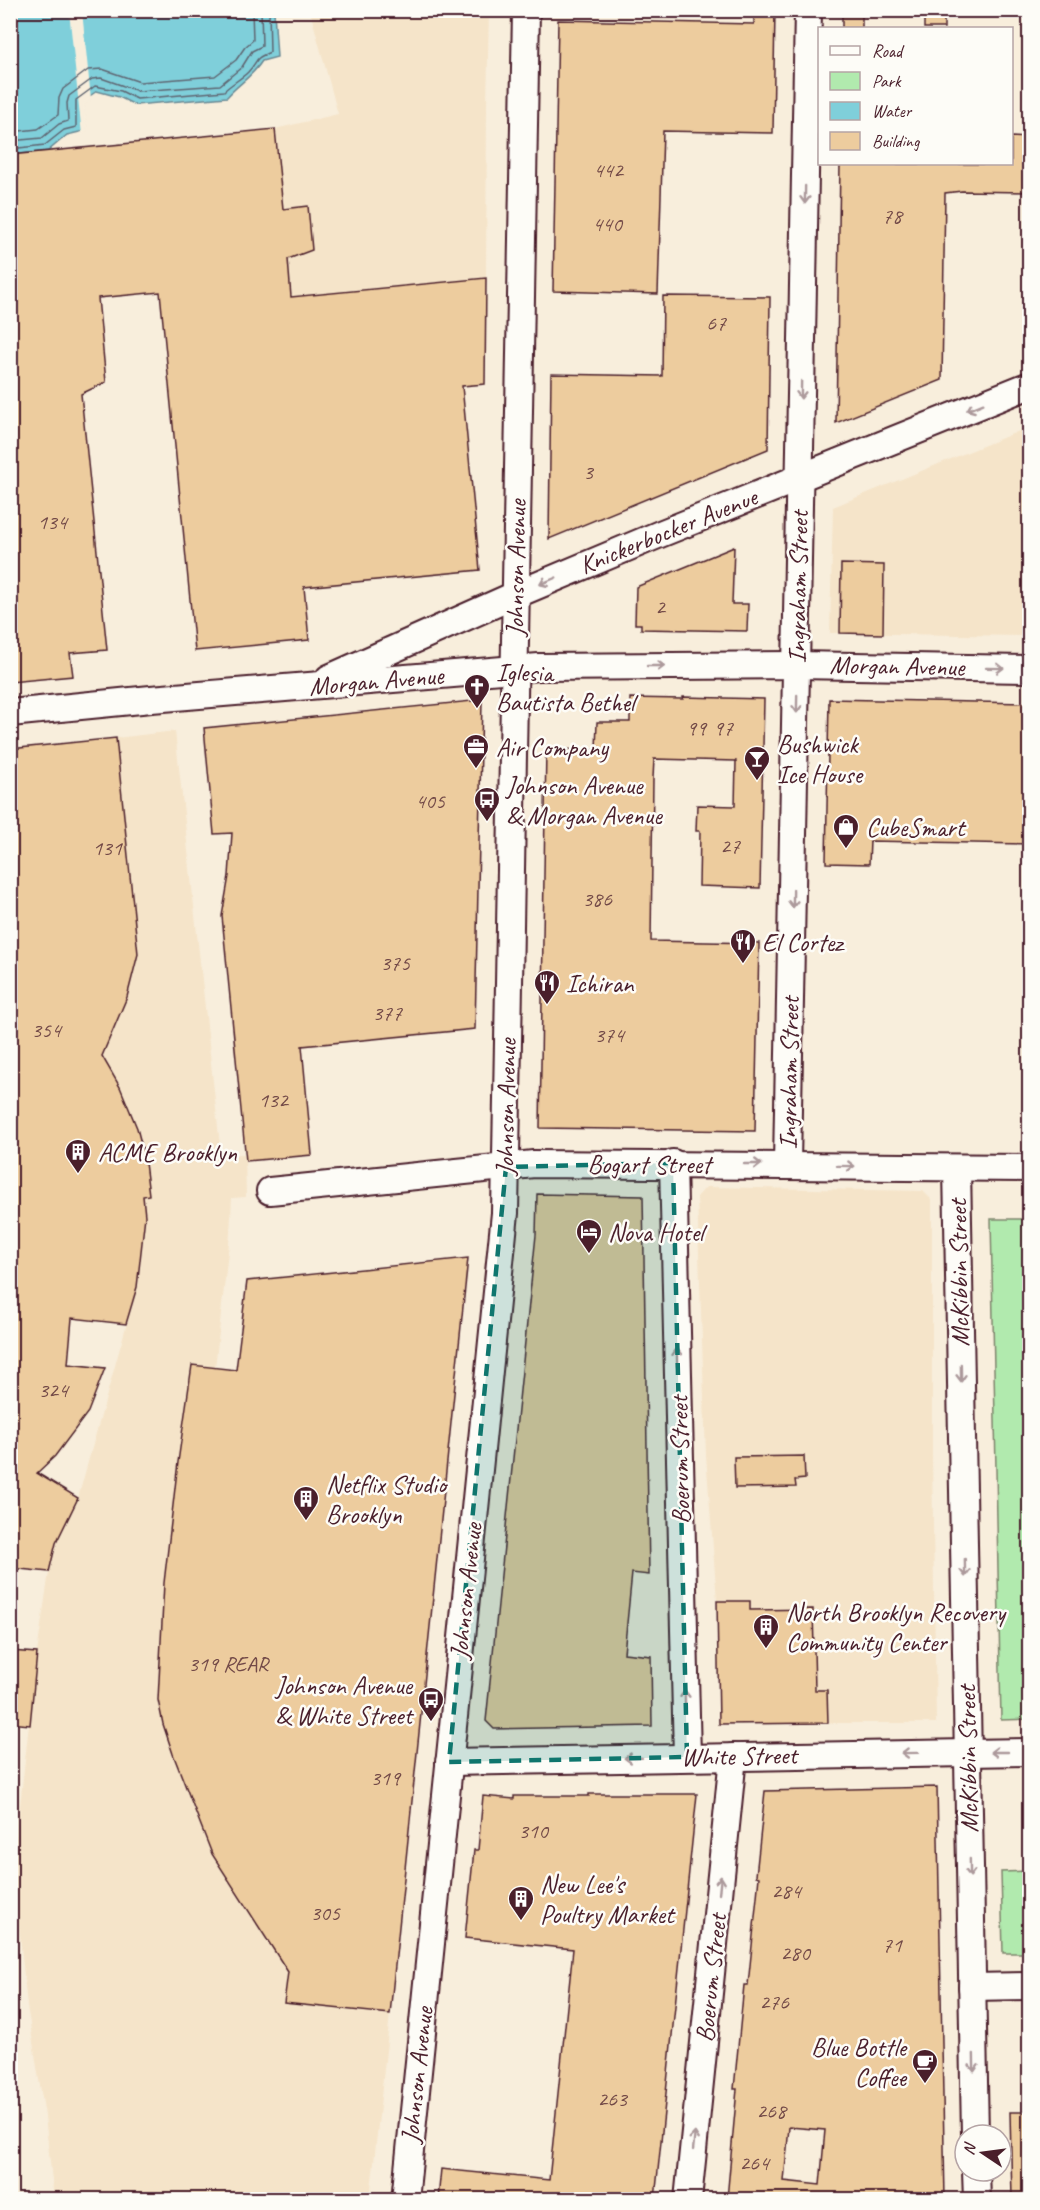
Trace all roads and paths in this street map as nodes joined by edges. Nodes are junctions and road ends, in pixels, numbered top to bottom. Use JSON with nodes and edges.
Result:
{"nodes":[{"id":1,"x":526,"y":10,"type":"edge"},
{"id":2,"x":808,"y":10,"type":"edge"},
{"id":3,"x":1029,"y":385,"type":"edge"},
{"id":4,"x":800,"y":477,"type":"junction"},
{"id":5,"x":515,"y":595,"type":"junction"},
{"id":6,"x":797,"y":664,"type":"junction"},
{"id":7,"x":1029,"y":669,"type":"edge"},
{"id":8,"x":514,"y":670,"type":"junction"},
{"id":9,"x":310,"y":687,"type":"junction"},
{"id":10,"x":10,"y":713,"type":"edge"},
{"id":11,"x":673,"y":1163,"type":"junction"},
{"id":12,"x":787,"y":1164,"type":"junction"},
{"id":13,"x":506,"y":1167,"type":"junction"},
{"id":14,"x":957,"y":1168,"type":"junction"},
{"id":15,"x":1029,"y":1168,"type":"edge"},
{"id":16,"x":270,"y":1191,"type":"dead end"},
{"id":17,"x":968,"y":1752,"type":"junction"},
{"id":18,"x":1029,"y":1752,"type":"edge"},
{"id":19,"x":733,"y":1756,"type":"junction"},
{"id":20,"x":687,"y":1757,"type":"junction"},
{"id":21,"x":449,"y":1762,"type":"junction"},
{"id":22,"x":1029,"y":1986,"type":"edge"},
{"id":23,"x":972,"y":1987,"type":"junction"},
{"id":24,"x":975,"y":2123,"type":"edge"},
{"id":25,"x":976,"y":2183,"type":"edge"},
{"id":26,"x":405,"y":2199,"type":"edge"},
{"id":27,"x":688,"y":2199,"type":"edge"},
{"id":28,"x":977,"y":2199,"type":"edge"}],
"edges":[{"from":1,"to":5,"type":"street","name":"Johnson Avenue"},
{"from":2,"to":4,"type":"street","name":"Ingraham Street","one_way":true},
{"from":3,"to":4,"type":"street","name":"Knickerbocker Avenue","one_way":true},
{"from":4,"to":5,"type":"street","name":"Knickerbocker Avenue","one_way":true},
{"from":4,"to":6,"type":"street","name":"Ingraham Street"},
{"from":5,"to":8,"type":"street","name":"Johnson Avenue"},
{"from":5,"to":9,"type":"street","name":"Knickerbocker Avenue"},
{"from":6,"to":7,"type":"street","name":"Morgan Avenue","one_way":true},
{"from":8,"to":6,"type":"street","name":"Morgan Avenue","one_way":true},
{"from":6,"to":12,"type":"street","name":"Ingraham Street","one_way":true},
{"from":8,"to":9,"type":"street","name":"Morgan Avenue"},
{"from":8,"to":13,"type":"street","name":"Johnson Avenue"},
{"from":9,"to":10,"type":"street","name":"Morgan Avenue"},
{"from":11,"to":12,"type":"street","name":"Bogart Street","one_way":true},
{"from":11,"to":13,"type":"street","name":"Bogart Street"},
{"from":20,"to":11,"type":"street","name":"Boerum Street","one_way":true},
{"from":12,"to":14,"type":"street","name":"Bogart Street","one_way":true},
{"from":13,"to":16,"type":"street","name":"Bogart Street"},
{"from":13,"to":21,"type":"street","name":"Johnson Avenue"},
{"from":14,"to":15,"type":"street","name":"Bogart Street"},
{"from":14,"to":17,"type":"street","name":"McKibbin Street","one_way":true},
{"from":18,"to":17,"type":"street","name":"White Street","one_way":true},
{"from":17,"to":19,"type":"street","name":"White Street","one_way":true},
{"from":17,"to":23,"type":"street","name":"McKibbin Street","one_way":true},
{"from":19,"to":20,"type":"street","name":"White Street"},
{"from":27,"to":19,"type":"street","name":"Boerum Street","one_way":true},
{"from":20,"to":21,"type":"street","name":"White Street","one_way":true},
{"from":21,"to":26,"type":"street","name":"Johnson Avenue"},
{"from":22,"to":23,"type":"street"},
{"from":23,"to":24,"type":"street","name":"McKibbin Street","one_way":true},
{"from":25,"to":28,"type":"street"}]}
